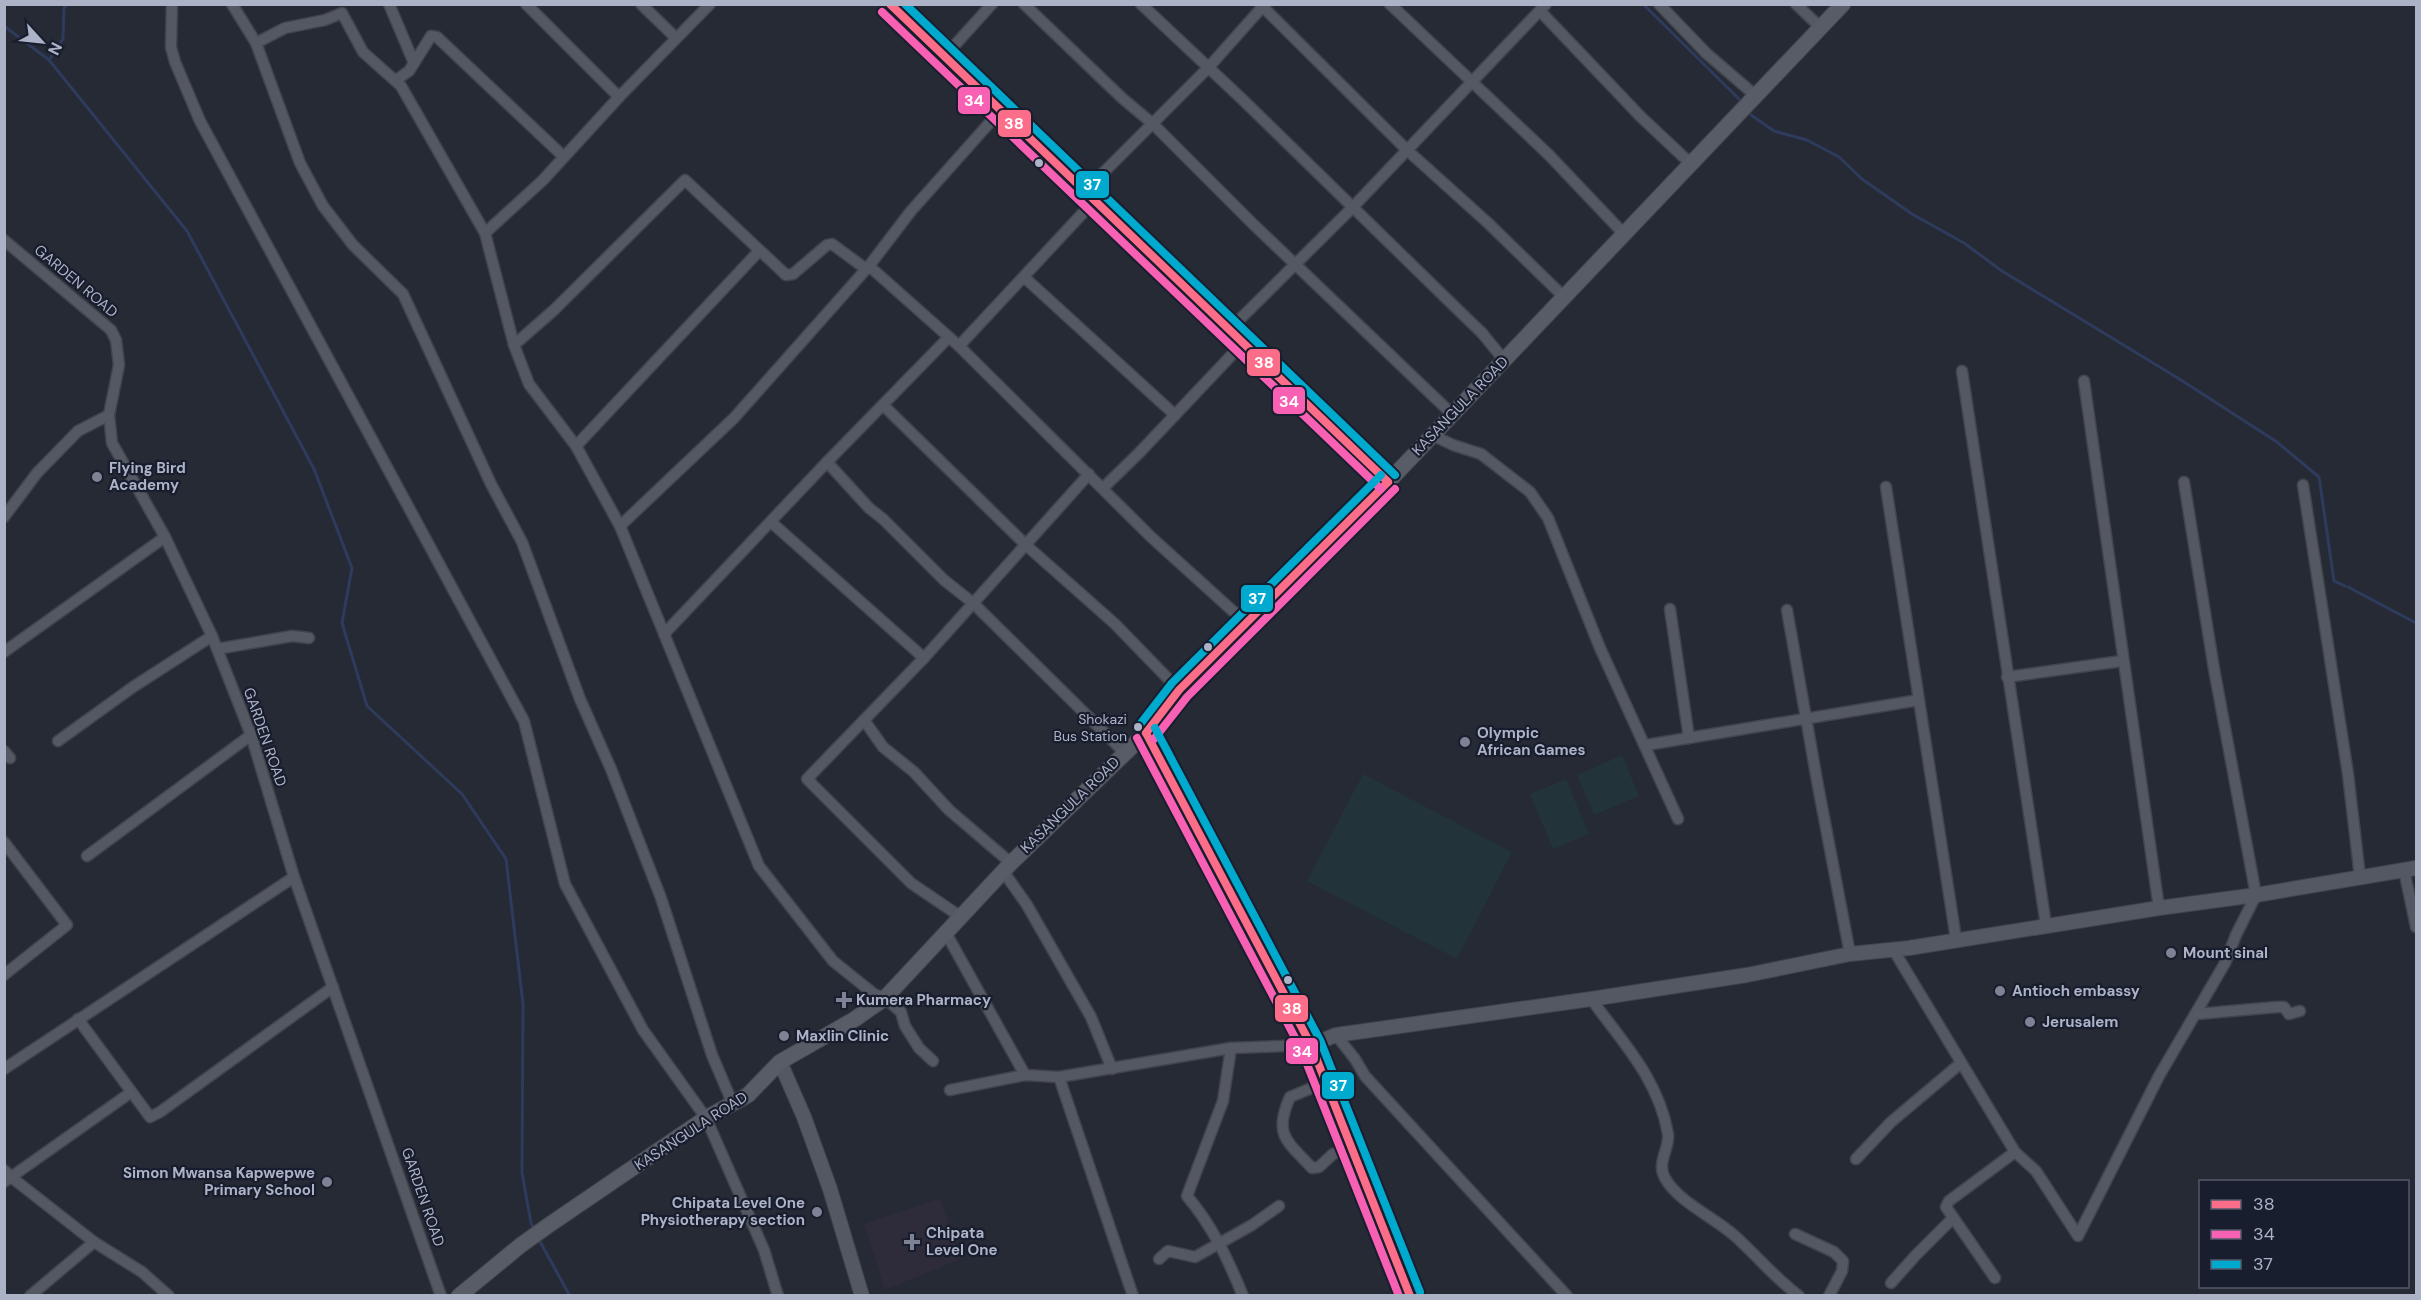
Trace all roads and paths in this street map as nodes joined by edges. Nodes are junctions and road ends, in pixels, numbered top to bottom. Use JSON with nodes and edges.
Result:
{"nodes":[{"id":1,"x":172,"y":4,"type":"edge"},
{"id":2,"x":232,"y":4,"type":"edge"},
{"id":3,"x":389,"y":4,"type":"edge"},
{"id":4,"x":526,"y":4,"type":"edge"},
{"id":5,"x":642,"y":4,"type":"edge"},
{"id":6,"x":710,"y":4,"type":"edge"},
{"id":7,"x":890,"y":4,"type":"edge"},
{"id":8,"x":992,"y":4,"type":"edge"},
{"id":9,"x":1024,"y":4,"type":"edge"},
{"id":10,"x":1141,"y":4,"type":"edge"},
{"id":11,"x":1390,"y":4,"type":"edge"},
{"id":12,"x":1659,"y":4,"type":"edge"},
{"id":13,"x":1796,"y":4,"type":"edge"},
{"id":14,"x":1843,"y":4,"type":"edge"},
{"id":15,"x":1263,"y":5,"type":"edge"},
{"id":16,"x":1543,"y":8,"type":"edge"},
{"id":17,"x":1821,"y":28,"type":"junction"},
{"id":18,"x":676,"y":38,"type":"junction"},
{"id":19,"x":256,"y":44,"type":"junction"},
{"id":20,"x":944,"y":57,"type":"junction"},
{"id":21,"x":414,"y":63,"type":"junction"},
{"id":22,"x":1208,"y":68,"type":"junction"},
{"id":23,"x":396,"y":80,"type":"junction"},
{"id":24,"x":1471,"y":83,"type":"junction"},
{"id":25,"x":1756,"y":96,"type":"junction"},
{"id":26,"x":619,"y":97,"type":"junction"},
{"id":27,"x":1001,"y":110,"type":"junction"},
{"id":28,"x":1153,"y":124,"type":"junction"},
{"id":29,"x":1407,"y":150,"type":"junction"},
{"id":30,"x":563,"y":156,"type":"junction"},
{"id":31,"x":1691,"y":164,"type":"junction"},
{"id":32,"x":1085,"y":191,"type":"junction"},
{"id":33,"x":1095,"y":200,"type":"junction"},
{"id":34,"x":1352,"y":208,"type":"junction"},
{"id":35,"x":485,"y":233,"type":"junction"},
{"id":36,"x":1624,"y":234,"type":"junction"},
{"id":37,"x":4,"y":240,"type":"edge"},
{"id":38,"x":759,"y":251,"type":"junction"},
{"id":39,"x":1294,"y":264,"type":"junction"},
{"id":40,"x":867,"y":268,"type":"junction"},
{"id":41,"x":1024,"y":277,"type":"junction"},
{"id":42,"x":1564,"y":297,"type":"junction"},
{"id":43,"x":1230,"y":329,"type":"junction"},
{"id":44,"x":949,"y":337,"type":"junction"},
{"id":45,"x":1244,"y":342,"type":"junction"},
{"id":46,"x":514,"y":345,"type":"junction"},
{"id":47,"x":959,"y":346,"type":"junction"},
{"id":48,"x":1504,"y":360,"type":"junction"},
{"id":49,"x":1962,"y":371,"type":"dead end"},
{"id":50,"x":2084,"y":381,"type":"dead end"},
{"id":51,"x":883,"y":405,"type":"junction"},
{"id":52,"x":1452,"y":414,"type":"junction"},
{"id":53,"x":109,"y":415,"type":"junction"},
{"id":54,"x":1175,"y":415,"type":"junction"},
{"id":55,"x":1431,"y":435,"type":"junction"},
{"id":56,"x":576,"y":446,"type":"junction"},
{"id":57,"x":827,"y":462,"type":"junction"},
{"id":58,"x":1089,"y":474,"type":"junction"},
{"id":59,"x":1388,"y":482,"type":"junction"},
{"id":60,"x":2184,"y":482,"type":"dead end"},
{"id":61,"x":2303,"y":485,"type":"dead end"},
{"id":62,"x":1886,"y":487,"type":"dead end"},
{"id":63,"x":1103,"y":488,"type":"junction"},
{"id":64,"x":4,"y":517,"type":"edge"},
{"id":65,"x":771,"y":522,"type":"junction"},
{"id":66,"x":620,"y":526,"type":"junction"},
{"id":67,"x":165,"y":537,"type":"junction"},
{"id":68,"x":1027,"y":546,"type":"junction"},
{"id":69,"x":973,"y":603,"type":"junction"},
{"id":70,"x":1670,"y":609,"type":"dead end"},
{"id":71,"x":1787,"y":610,"type":"dead end"},
{"id":72,"x":1246,"y":623,"type":"junction"},
{"id":73,"x":664,"y":634,"type":"junction"},
{"id":74,"x":212,"y":636,"type":"junction"},
{"id":75,"x":309,"y":638,"type":"dead end"},
{"id":76,"x":217,"y":649,"type":"junction"},
{"id":77,"x":4,"y":652,"type":"edge"},
{"id":78,"x":924,"y":658,"type":"junction"},
{"id":79,"x":2122,"y":660,"type":"junction"},
{"id":80,"x":2007,"y":677,"type":"junction"},
{"id":81,"x":1179,"y":690,"type":"junction"},
{"id":82,"x":1919,"y":700,"type":"junction"},
{"id":83,"x":1807,"y":718,"type":"junction"},
{"id":84,"x":864,"y":720,"type":"junction"},
{"id":85,"x":1146,"y":733,"type":"junction"},
{"id":86,"x":251,"y":735,"type":"junction"},
{"id":87,"x":1689,"y":738,"type":"junction"},
{"id":88,"x":58,"y":741,"type":"dead end"},
{"id":89,"x":1646,"y":745,"type":"junction"},
{"id":90,"x":1124,"y":752,"type":"junction"},
{"id":91,"x":1678,"y":819,"type":"dead end"},
{"id":92,"x":4,"y":842,"type":"edge"},
{"id":93,"x":87,"y":856,"type":"dead end"},
{"id":94,"x":1007,"y":867,"type":"junction"},
{"id":95,"x":2410,"y":869,"type":"edge"},
{"id":96,"x":294,"y":877,"type":"junction"},
{"id":97,"x":2360,"y":877,"type":"junction"},
{"id":98,"x":2256,"y":896,"type":"junction"},
{"id":99,"x":2159,"y":908,"type":"junction"},
{"id":100,"x":961,"y":916,"type":"junction"},
{"id":101,"x":2046,"y":926,"type":"junction"},
{"id":102,"x":2416,"y":927,"type":"edge"},
{"id":103,"x":946,"y":933,"type":"junction"},
{"id":104,"x":1956,"y":939,"type":"junction"},
{"id":105,"x":1893,"y":949,"type":"junction"},
{"id":106,"x":1850,"y":954,"type":"junction"},
{"id":107,"x":4,"y":975,"type":"edge"},
{"id":108,"x":333,"y":987,"type":"junction"},
{"id":109,"x":885,"y":998,"type":"junction"},
{"id":110,"x":1591,"y":999,"type":"junction"},
{"id":111,"x":2300,"y":1011,"type":"dead end"},
{"id":112,"x":2197,"y":1014,"type":"junction"},
{"id":113,"x":78,"y":1019,"type":"junction"},
{"id":114,"x":1336,"y":1035,"type":"junction"},
{"id":115,"x":1311,"y":1045,"type":"junction"},
{"id":116,"x":1231,"y":1048,"type":"junction"},
{"id":117,"x":933,"y":1061,"type":"dead end"},
{"id":118,"x":780,"y":1062,"type":"junction"},
{"id":119,"x":1961,"y":1063,"type":"junction"},
{"id":120,"x":4,"y":1069,"type":"edge"},
{"id":121,"x":1112,"y":1069,"type":"junction"},
{"id":122,"x":1025,"y":1076,"type":"junction"},
{"id":123,"x":1059,"y":1077,"type":"junction"},
{"id":124,"x":1326,"y":1082,"type":"junction"},
{"id":125,"x":950,"y":1090,"type":"dead end"},
{"id":126,"x":130,"y":1093,"type":"junction"},
{"id":127,"x":732,"y":1102,"type":"junction"},
{"id":128,"x":706,"y":1118,"type":"junction"},
{"id":129,"x":1353,"y":1148,"type":"junction"},
{"id":130,"x":2015,"y":1152,"type":"junction"},
{"id":131,"x":1856,"y":1159,"type":"dead end"},
{"id":132,"x":7,"y":1176,"type":"edge"},
{"id":133,"x":1279,"y":1206,"type":"dead end"},
{"id":134,"x":1953,"y":1218,"type":"junction"},
{"id":135,"x":1795,"y":1234,"type":"dead end"},
{"id":136,"x":94,"y":1242,"type":"junction"},
{"id":137,"x":1218,"y":1243,"type":"junction"},
{"id":138,"x":1159,"y":1259,"type":"dead end"},
{"id":139,"x":1995,"y":1278,"type":"dead end"},
{"id":140,"x":1891,"y":1283,"type":"dead end"},
{"id":141,"x":30,"y":1296,"type":"edge"},
{"id":142,"x":169,"y":1296,"type":"edge"},
{"id":143,"x":441,"y":1296,"type":"edge"},
{"id":144,"x":459,"y":1296,"type":"edge"},
{"id":145,"x":778,"y":1296,"type":"edge"},
{"id":146,"x":862,"y":1296,"type":"edge"},
{"id":147,"x":1133,"y":1296,"type":"edge"},
{"id":148,"x":1243,"y":1296,"type":"edge"},
{"id":149,"x":1410,"y":1296,"type":"edge"},
{"id":150,"x":1567,"y":1296,"type":"edge"},
{"id":151,"x":1799,"y":1296,"type":"edge"},
{"id":152,"x":1829,"y":1296,"type":"edge"}],
"edges":[{"from":1,"to":128,"type":"street"},
{"from":2,"to":19,"type":"street"},
{"from":3,"to":21,"type":"street"},
{"from":4,"to":26,"type":"street"},
{"from":5,"to":18,"type":"street"},
{"from":6,"to":18,"type":"street"},
{"from":7,"to":20,"type":"street"},
{"from":8,"to":20,"type":"street"},
{"from":9,"to":28,"type":"street"},
{"from":10,"to":22,"type":"street"},
{"from":11,"to":24,"type":"street"},
{"from":12,"to":25,"type":"street"},
{"from":13,"to":17,"type":"street"},
{"from":14,"to":17,"type":"main road","name":"KASANGULA ROAD"},
{"from":15,"to":22,"type":"street"},
{"from":15,"to":29,"type":"street"},
{"from":16,"to":24,"type":"street"},
{"from":16,"to":31,"type":"street"},
{"from":17,"to":25,"type":"main road","name":"KASANGULA ROAD"},
{"from":18,"to":26,"type":"street"},
{"from":19,"to":23,"type":"street"},
{"from":19,"to":127,"type":"street"},
{"from":20,"to":27,"type":"street"},
{"from":21,"to":23,"type":"street"},
{"from":21,"to":30,"type":"street"},
{"from":22,"to":28,"type":"street"},
{"from":22,"to":34,"type":"street"},
{"from":23,"to":35,"type":"street"},
{"from":24,"to":29,"type":"street"},
{"from":24,"to":36,"type":"street"},
{"from":25,"to":31,"type":"main road","name":"KASANGULA ROAD"},
{"from":26,"to":30,"type":"street"},
{"from":27,"to":32,"type":"street"},
{"from":27,"to":40,"type":"street"},
{"from":28,"to":32,"type":"street"},
{"from":28,"to":39,"type":"street"},
{"from":29,"to":34,"type":"street"},
{"from":29,"to":42,"type":"street"},
{"from":30,"to":35,"type":"street"},
{"from":31,"to":36,"type":"main road","name":"KASANGULA ROAD"},
{"from":32,"to":33,"type":"street"},
{"from":33,"to":41,"type":"street"},
{"from":33,"to":43,"type":"street"},
{"from":34,"to":39,"type":"street"},
{"from":34,"to":48,"type":"street"},
{"from":35,"to":46,"type":"street"},
{"from":36,"to":42,"type":"main road","name":"KASANGULA ROAD"},
{"from":37,"to":53,"type":"street","name":"GARDEN ROAD"},
{"from":38,"to":40,"type":"street"},
{"from":38,"to":46,"type":"street"},
{"from":38,"to":56,"type":"street"},
{"from":39,"to":43,"type":"street"},
{"from":39,"to":52,"type":"street"},
{"from":40,"to":44,"type":"street"},
{"from":40,"to":66,"type":"street"},
{"from":41,"to":47,"type":"street"},
{"from":41,"to":54,"type":"street"},
{"from":42,"to":48,"type":"main road","name":"KASANGULA ROAD"},
{"from":43,"to":45,"type":"street"},
{"from":44,"to":47,"type":"street"},
{"from":44,"to":51,"type":"street"},
{"from":45,"to":54,"type":"street"},
{"from":45,"to":59,"type":"street"},
{"from":46,"to":56,"type":"street"},
{"from":47,"to":58,"type":"street"},
{"from":48,"to":52,"type":"main road","name":"KASANGULA ROAD"},
{"from":49,"to":80,"type":"street"},
{"from":50,"to":79,"type":"street"},
{"from":51,"to":57,"type":"street"},
{"from":51,"to":68,"type":"street"},
{"from":52,"to":55,"type":"main road","name":"KASANGULA ROAD"},
{"from":53,"to":64,"type":"street"},
{"from":53,"to":67,"type":"street","name":"GARDEN ROAD"},
{"from":54,"to":63,"type":"street"},
{"from":55,"to":59,"type":"main road","name":"KASANGULA ROAD"},
{"from":55,"to":89,"type":"street"},
{"from":56,"to":66,"type":"street"},
{"from":57,"to":65,"type":"street"},
{"from":57,"to":69,"type":"street"},
{"from":58,"to":63,"type":"street"},
{"from":58,"to":68,"type":"street"},
{"from":59,"to":72,"type":"main road","name":"KASANGULA ROAD"},
{"from":60,"to":98,"type":"street"},
{"from":61,"to":97,"type":"street"},
{"from":62,"to":82,"type":"street"},
{"from":63,"to":72,"type":"street"},
{"from":65,"to":73,"type":"street"},
{"from":65,"to":78,"type":"street"},
{"from":66,"to":73,"type":"street"},
{"from":67,"to":74,"type":"street","name":"GARDEN ROAD"},
{"from":67,"to":77,"type":"street"},
{"from":68,"to":69,"type":"street"},
{"from":68,"to":81,"type":"street"},
{"from":69,"to":78,"type":"street"},
{"from":69,"to":90,"type":"street"},
{"from":70,"to":87,"type":"street"},
{"from":71,"to":83,"type":"street"},
{"from":72,"to":81,"type":"main road","name":"KASANGULA ROAD"},
{"from":73,"to":109,"type":"street"},
{"from":74,"to":76,"type":"street","name":"GARDEN ROAD"},
{"from":74,"to":88,"type":"street"},
{"from":75,"to":76,"type":"street"},
{"from":76,"to":86,"type":"street","name":"GARDEN ROAD"},
{"from":78,"to":84,"type":"street"},
{"from":79,"to":80,"type":"street"},
{"from":79,"to":99,"type":"street"},
{"from":80,"to":101,"type":"street"},
{"from":81,"to":85,"type":"main road","name":"KASANGULA ROAD"},
{"from":82,"to":83,"type":"street"},
{"from":82,"to":104,"type":"street"},
{"from":83,"to":87,"type":"street"},
{"from":83,"to":106,"type":"street"},
{"from":84,"to":94,"type":"street"},
{"from":84,"to":100,"type":"street"},
{"from":85,"to":90,"type":"main road","name":"KASANGULA ROAD"},
{"from":85,"to":115,"type":"street"},
{"from":86,"to":93,"type":"street"},
{"from":86,"to":96,"type":"street","name":"GARDEN ROAD"},
{"from":87,"to":89,"type":"street"},
{"from":89,"to":91,"type":"street"},
{"from":90,"to":94,"type":"main road","name":"KASANGULA ROAD"},
{"from":92,"to":107,"type":"street"},
{"from":94,"to":100,"type":"main road","name":"KASANGULA ROAD"},
{"from":94,"to":121,"type":"street"},
{"from":95,"to":97,"type":"street"},
{"from":95,"to":102,"type":"street"},
{"from":96,"to":108,"type":"street","name":"GARDEN ROAD"},
{"from":96,"to":113,"type":"street"},
{"from":97,"to":98,"type":"street"},
{"from":98,"to":99,"type":"street"},
{"from":98,"to":112,"type":"street"},
{"from":99,"to":101,"type":"street"},
{"from":100,"to":103,"type":"main road","name":"KASANGULA ROAD"},
{"from":101,"to":104,"type":"street"},
{"from":103,"to":109,"type":"main road","name":"KASANGULA ROAD"},
{"from":103,"to":122,"type":"street"},
{"from":104,"to":105,"type":"street"},
{"from":105,"to":106,"type":"street"},
{"from":105,"to":119,"type":"street"},
{"from":106,"to":110,"type":"street"},
{"from":108,"to":126,"type":"street"},
{"from":108,"to":143,"type":"street","name":"GARDEN ROAD"},
{"from":109,"to":117,"type":"street"},
{"from":109,"to":118,"type":"main road","name":"KASANGULA ROAD"},
{"from":110,"to":114,"type":"street"},
{"from":110,"to":151,"type":"street"},
{"from":111,"to":112,"type":"street"},
{"from":112,"to":130,"type":"street"},
{"from":113,"to":120,"type":"street"},
{"from":113,"to":126,"type":"street"},
{"from":114,"to":115,"type":"street"},
{"from":114,"to":150,"type":"street"},
{"from":115,"to":116,"type":"street"},
{"from":115,"to":124,"type":"street"},
{"from":116,"to":121,"type":"street"},
{"from":116,"to":137,"type":"street"},
{"from":118,"to":127,"type":"main road","name":"KASANGULA ROAD"},
{"from":118,"to":146,"type":"street"},
{"from":119,"to":130,"type":"street"},
{"from":119,"to":131,"type":"street"},
{"from":121,"to":123,"type":"street"},
{"from":122,"to":123,"type":"street"},
{"from":122,"to":125,"type":"street"},
{"from":123,"to":147,"type":"street"},
{"from":124,"to":129,"type":"street"},
{"from":124,"to":129,"type":"street"},
{"from":126,"to":132,"type":"street"},
{"from":127,"to":128,"type":"main road","name":"KASANGULA ROAD"},
{"from":128,"to":144,"type":"main road","name":"KASANGULA ROAD"},
{"from":128,"to":145,"type":"street"},
{"from":129,"to":149,"type":"street"},
{"from":130,"to":134,"type":"street"},
{"from":132,"to":136,"type":"street"},
{"from":133,"to":137,"type":"street"},
{"from":134,"to":139,"type":"street"},
{"from":134,"to":140,"type":"street"},
{"from":135,"to":152,"type":"street"},
{"from":136,"to":141,"type":"street"},
{"from":136,"to":142,"type":"street"},
{"from":137,"to":138,"type":"street"},
{"from":137,"to":148,"type":"street"}]}
